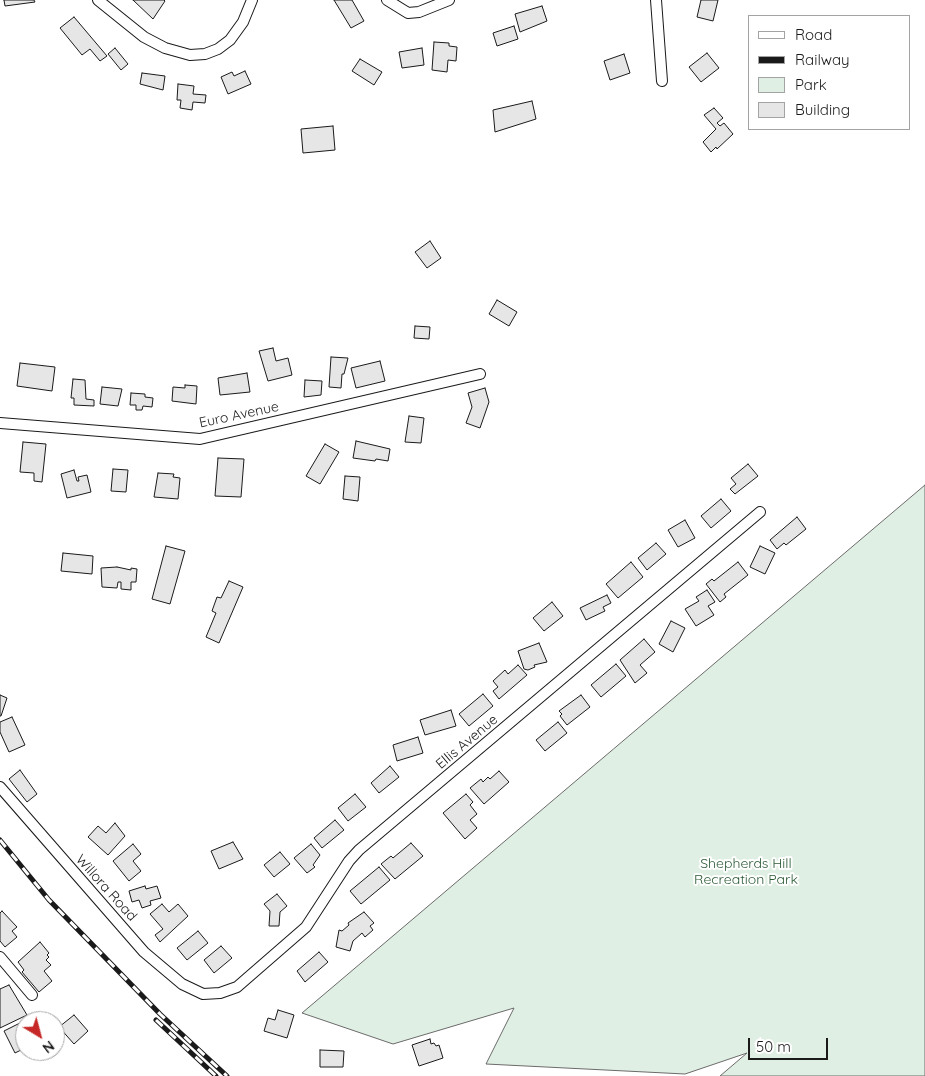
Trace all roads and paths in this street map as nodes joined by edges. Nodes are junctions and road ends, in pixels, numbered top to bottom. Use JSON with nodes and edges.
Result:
{"nodes":[{"id":1,"x":98,"y":0,"type":"edge"},
{"id":2,"x":252,"y":0,"type":"edge"},
{"id":3,"x":387,"y":0,"type":"edge"},
{"id":4,"x":449,"y":0,"type":"edge"},
{"id":5,"x":656,"y":0,"type":"edge"},
{"id":6,"x":662,"y":81,"type":"dead end"},
{"id":7,"x":480,"y":374,"type":"dead end"},
{"id":8,"x":0,"y":423,"type":"edge"},
{"id":9,"x":760,"y":512,"type":"dead end"},
{"id":10,"x":0,"y":787,"type":"edge"},
{"id":11,"x":0,"y":958,"type":"edge"},
{"id":12,"x":203,"y":994,"type":"joint"},
{"id":13,"x":32,"y":995,"type":"dead end"}],
"edges":[{"from":1,"to":2,"type":"street"},
{"from":3,"to":4,"type":"street"},
{"from":5,"to":6,"type":"street"},
{"from":7,"to":8,"type":"street","name":"Euro Avenue"},
{"from":9,"to":12,"type":"street","name":"Ellis Avenue"},
{"from":10,"to":12,"type":"street","name":"Willora Road"},
{"from":11,"to":13,"type":"street"}]}
